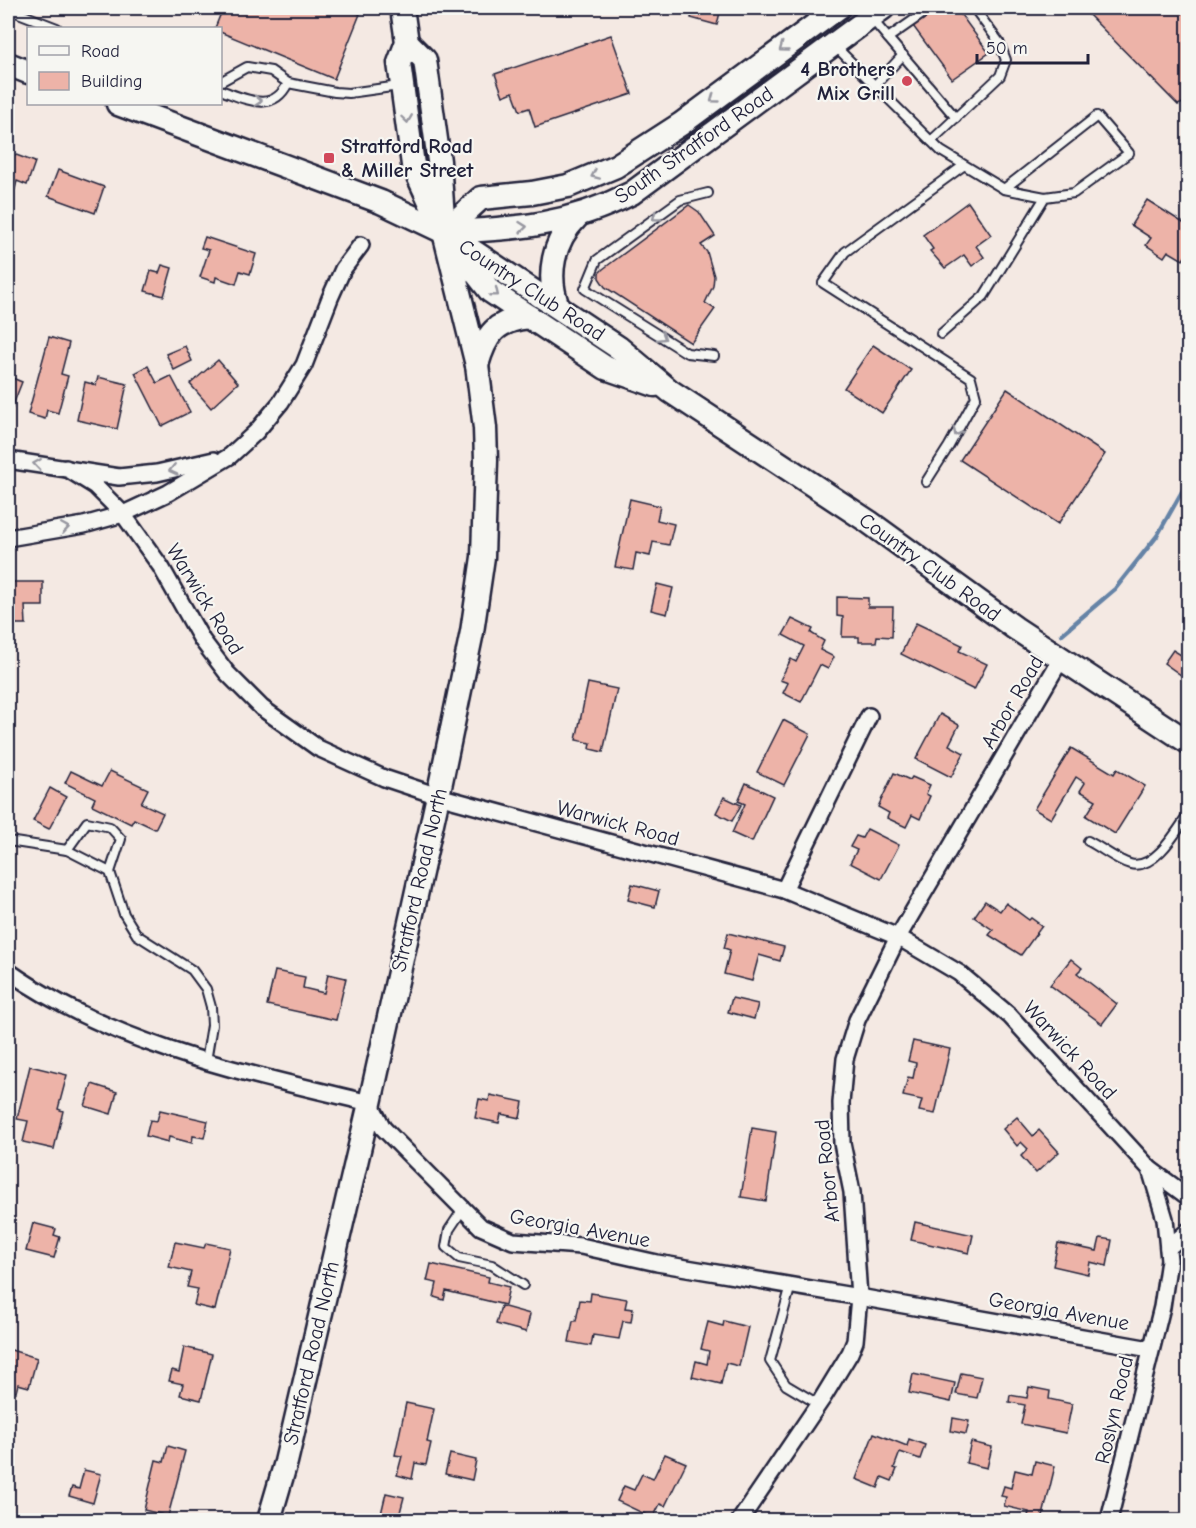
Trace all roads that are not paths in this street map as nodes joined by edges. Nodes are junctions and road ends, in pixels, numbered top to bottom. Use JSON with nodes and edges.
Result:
{"nodes":[{"id":1,"x":402,"y":8,"type":"edge"},
{"id":2,"x":838,"y":8,"type":"edge"},
{"id":3,"x":931,"y":8,"type":"edge"},
{"id":4,"x":974,"y":8,"type":"edge"},
{"id":5,"x":8,"y":9,"type":"edge"},
{"id":6,"x":877,"y":12,"type":"edge"},
{"id":7,"x":813,"y":15,"type":"edge"},
{"id":8,"x":54,"y":27,"type":"edge"},
{"id":9,"x":888,"y":38,"type":"junction"},
{"id":10,"x":407,"y":42,"type":"junction"},
{"id":11,"x":834,"y":44,"type":"junction"},
{"id":12,"x":903,"y":55,"type":"junction"},
{"id":13,"x":8,"y":64,"type":"edge"},
{"id":14,"x":27,"y":72,"type":"edge"},
{"id":15,"x":222,"y":81,"type":"edge"},
{"id":16,"x":288,"y":83,"type":"junction"},
{"id":17,"x":875,"y":85,"type":"junction"},
{"id":18,"x":402,"y":86,"type":"junction"},
{"id":19,"x":222,"y":91,"type":"edge"},
{"id":20,"x":124,"y":105,"type":"edge"},
{"id":21,"x":150,"y":109,"type":"edge"},
{"id":22,"x":956,"y":118,"type":"junction"},
{"id":23,"x":931,"y":141,"type":"junction"},
{"id":24,"x":963,"y":166,"type":"junction"},
{"id":25,"x":1004,"y":189,"type":"junction"},
{"id":26,"x":708,"y":193,"type":"dead end"},
{"id":27,"x":1045,"y":197,"type":"junction"},
{"id":28,"x":577,"y":217,"type":"junction"},
{"id":29,"x":444,"y":232,"type":"junction"},
{"id":30,"x":361,"y":245,"type":"dead end"},
{"id":31,"x":558,"y":308,"type":"junction"},
{"id":32,"x":530,"y":317,"type":"junction"},
{"id":33,"x":941,"y":334,"type":"dead end"},
{"id":34,"x":714,"y":356,"type":"dead end"},
{"id":35,"x":477,"y":365,"type":"junction"},
{"id":36,"x":670,"y":391,"type":"junction"},
{"id":37,"x":230,"y":456,"type":"junction"},
{"id":38,"x":8,"y":460,"type":"edge"},
{"id":39,"x":66,"y":468,"type":"junction"},
{"id":40,"x":926,"y":482,"type":"dead end"},
{"id":41,"x":123,"y":514,"type":"junction"},
{"id":42,"x":8,"y":537,"type":"edge"},
{"id":43,"x":1061,"y":658,"type":"junction"},
{"id":44,"x":869,"y":716,"type":"dead end"},
{"id":45,"x":1188,"y":742,"type":"edge"},
{"id":46,"x":438,"y":796,"type":"junction"},
{"id":47,"x":1188,"y":815,"type":"edge"},
{"id":48,"x":8,"y":841,"type":"edge"},
{"id":49,"x":1089,"y":841,"type":"dead end"},
{"id":50,"x":67,"y":850,"type":"junction"},
{"id":51,"x":110,"y":872,"type":"junction"},
{"id":52,"x":784,"y":890,"type":"junction"},
{"id":53,"x":898,"y":937,"type":"junction"},
{"id":54,"x":8,"y":971,"type":"edge"},
{"id":55,"x":206,"y":1061,"type":"junction"},
{"id":56,"x":370,"y":1103,"type":"junction"},
{"id":57,"x":1150,"y":1168,"type":"junction"},
{"id":58,"x":1188,"y":1197,"type":"edge"},
{"id":59,"x":463,"y":1209,"type":"junction"},
{"id":60,"x":1188,"y":1231,"type":"edge"},
{"id":61,"x":1168,"y":1248,"type":"junction"},
{"id":62,"x":523,"y":1285,"type":"dead end"},
{"id":63,"x":791,"y":1285,"type":"junction"},
{"id":64,"x":859,"y":1297,"type":"junction"},
{"id":65,"x":1150,"y":1349,"type":"junction"},
{"id":66,"x":818,"y":1404,"type":"junction"},
{"id":67,"x":269,"y":1521,"type":"edge"},
{"id":68,"x":740,"y":1521,"type":"edge"},
{"id":69,"x":1109,"y":1521,"type":"edge"}],
"edges":[{"from":1,"to":10,"type":"main road"},
{"from":2,"to":7,"type":"main road","name":"South Stratford Road"},
{"from":3,"to":9,"type":"lane"},
{"from":4,"to":22,"type":"lane"},
{"from":5,"to":8,"type":"lane"},
{"from":6,"to":9,"type":"lane"},
{"from":6,"to":11,"type":"main road","name":"South Stratford Road"},
{"from":7,"to":11,"type":"main road"},
{"from":7,"to":29,"type":"main road","name":"South Stratford Road","one_way":true},
{"from":9,"to":12,"type":"lane"},
{"from":10,"to":18,"type":"main road"},
{"from":10,"to":29,"type":"main road"},
{"from":11,"to":17,"type":"lane"},
{"from":11,"to":28,"type":"main road","name":"South Stratford Road"},
{"from":12,"to":17,"type":"lane"},
{"from":12,"to":22,"type":"lane"},
{"from":13,"to":14,"type":"main road"},
{"from":15,"to":16,"type":"lane"},
{"from":16,"to":18,"type":"lane"},
{"from":19,"to":16,"type":"lane","one_way":true},
{"from":17,"to":23,"type":"lane"},
{"from":18,"to":29,"type":"main road","one_way":true},
{"from":20,"to":21,"type":"main road"},
{"from":21,"to":29,"type":"main road"},
{"from":22,"to":23,"type":"lane"},
{"from":23,"to":24,"type":"lane"},
{"from":24,"to":25,"type":"lane"},
{"from":24,"to":40,"type":"lane","one_way":true},
{"from":25,"to":27,"type":"lane"},
{"from":25,"to":27,"type":"lane"},
{"from":26,"to":34,"type":"lane","one_way":true},
{"from":27,"to":33,"type":"lane"},
{"from":29,"to":28,"type":"main road","name":"South Stratford Road","one_way":true},
{"from":28,"to":31,"type":"main road"},
{"from":29,"to":31,"type":"main road","name":"Country Club Road"},
{"from":29,"to":32,"type":"main road","name":"Country Club Road","one_way":true},
{"from":29,"to":35,"type":"main road","name":"Stratford Road North"},
{"from":30,"to":37,"type":"street"},
{"from":31,"to":36,"type":"main road","name":"Country Club Road"},
{"from":32,"to":35,"type":"main road"},
{"from":32,"to":36,"type":"main road","name":"Country Club Road"},
{"from":35,"to":46,"type":"main road","name":"Stratford Road North"},
{"from":36,"to":43,"type":"main road","name":"Country Club Road"},
{"from":37,"to":39,"type":"street","one_way":true},
{"from":37,"to":41,"type":"street"},
{"from":39,"to":38,"type":"street","one_way":true},
{"from":39,"to":41,"type":"street","name":"Warwick Road"},
{"from":42,"to":41,"type":"street","one_way":true},
{"from":41,"to":46,"type":"street","name":"Warwick Road"},
{"from":43,"to":45,"type":"main road","name":"Country Club Road"},
{"from":43,"to":53,"type":"street","name":"Arbor Road"},
{"from":44,"to":52,"type":"street"},
{"from":46,"to":52,"type":"street","name":"Warwick Road"},
{"from":46,"to":56,"type":"main road","name":"Stratford Road North"},
{"from":47,"to":49,"type":"lane"},
{"from":48,"to":50,"type":"lane"},
{"from":50,"to":51,"type":"lane"},
{"from":50,"to":51,"type":"lane"},
{"from":51,"to":55,"type":"lane"},
{"from":52,"to":53,"type":"street","name":"Warwick Road"},
{"from":53,"to":57,"type":"street","name":"Warwick Road"},
{"from":53,"to":64,"type":"street","name":"Arbor Road"},
{"from":54,"to":55,"type":"street"},
{"from":55,"to":56,"type":"street"},
{"from":56,"to":59,"type":"street","name":"Georgia Avenue"},
{"from":56,"to":67,"type":"main road","name":"Stratford Road North"},
{"from":57,"to":58,"type":"street","name":"Warwick Road"},
{"from":57,"to":61,"type":"street","name":"Roslyn Road"},
{"from":59,"to":62,"type":"lane"},
{"from":59,"to":63,"type":"street","name":"Georgia Avenue"},
{"from":60,"to":61,"type":"street"},
{"from":61,"to":65,"type":"street","name":"Roslyn Road"},
{"from":63,"to":64,"type":"street","name":"Georgia Avenue"},
{"from":63,"to":66,"type":"lane"},
{"from":64,"to":65,"type":"street","name":"Georgia Avenue"},
{"from":64,"to":66,"type":"street","name":"Arbor Road"},
{"from":65,"to":69,"type":"street","name":"Roslyn Road"},
{"from":66,"to":68,"type":"street","name":"Arbor Road"}]}
